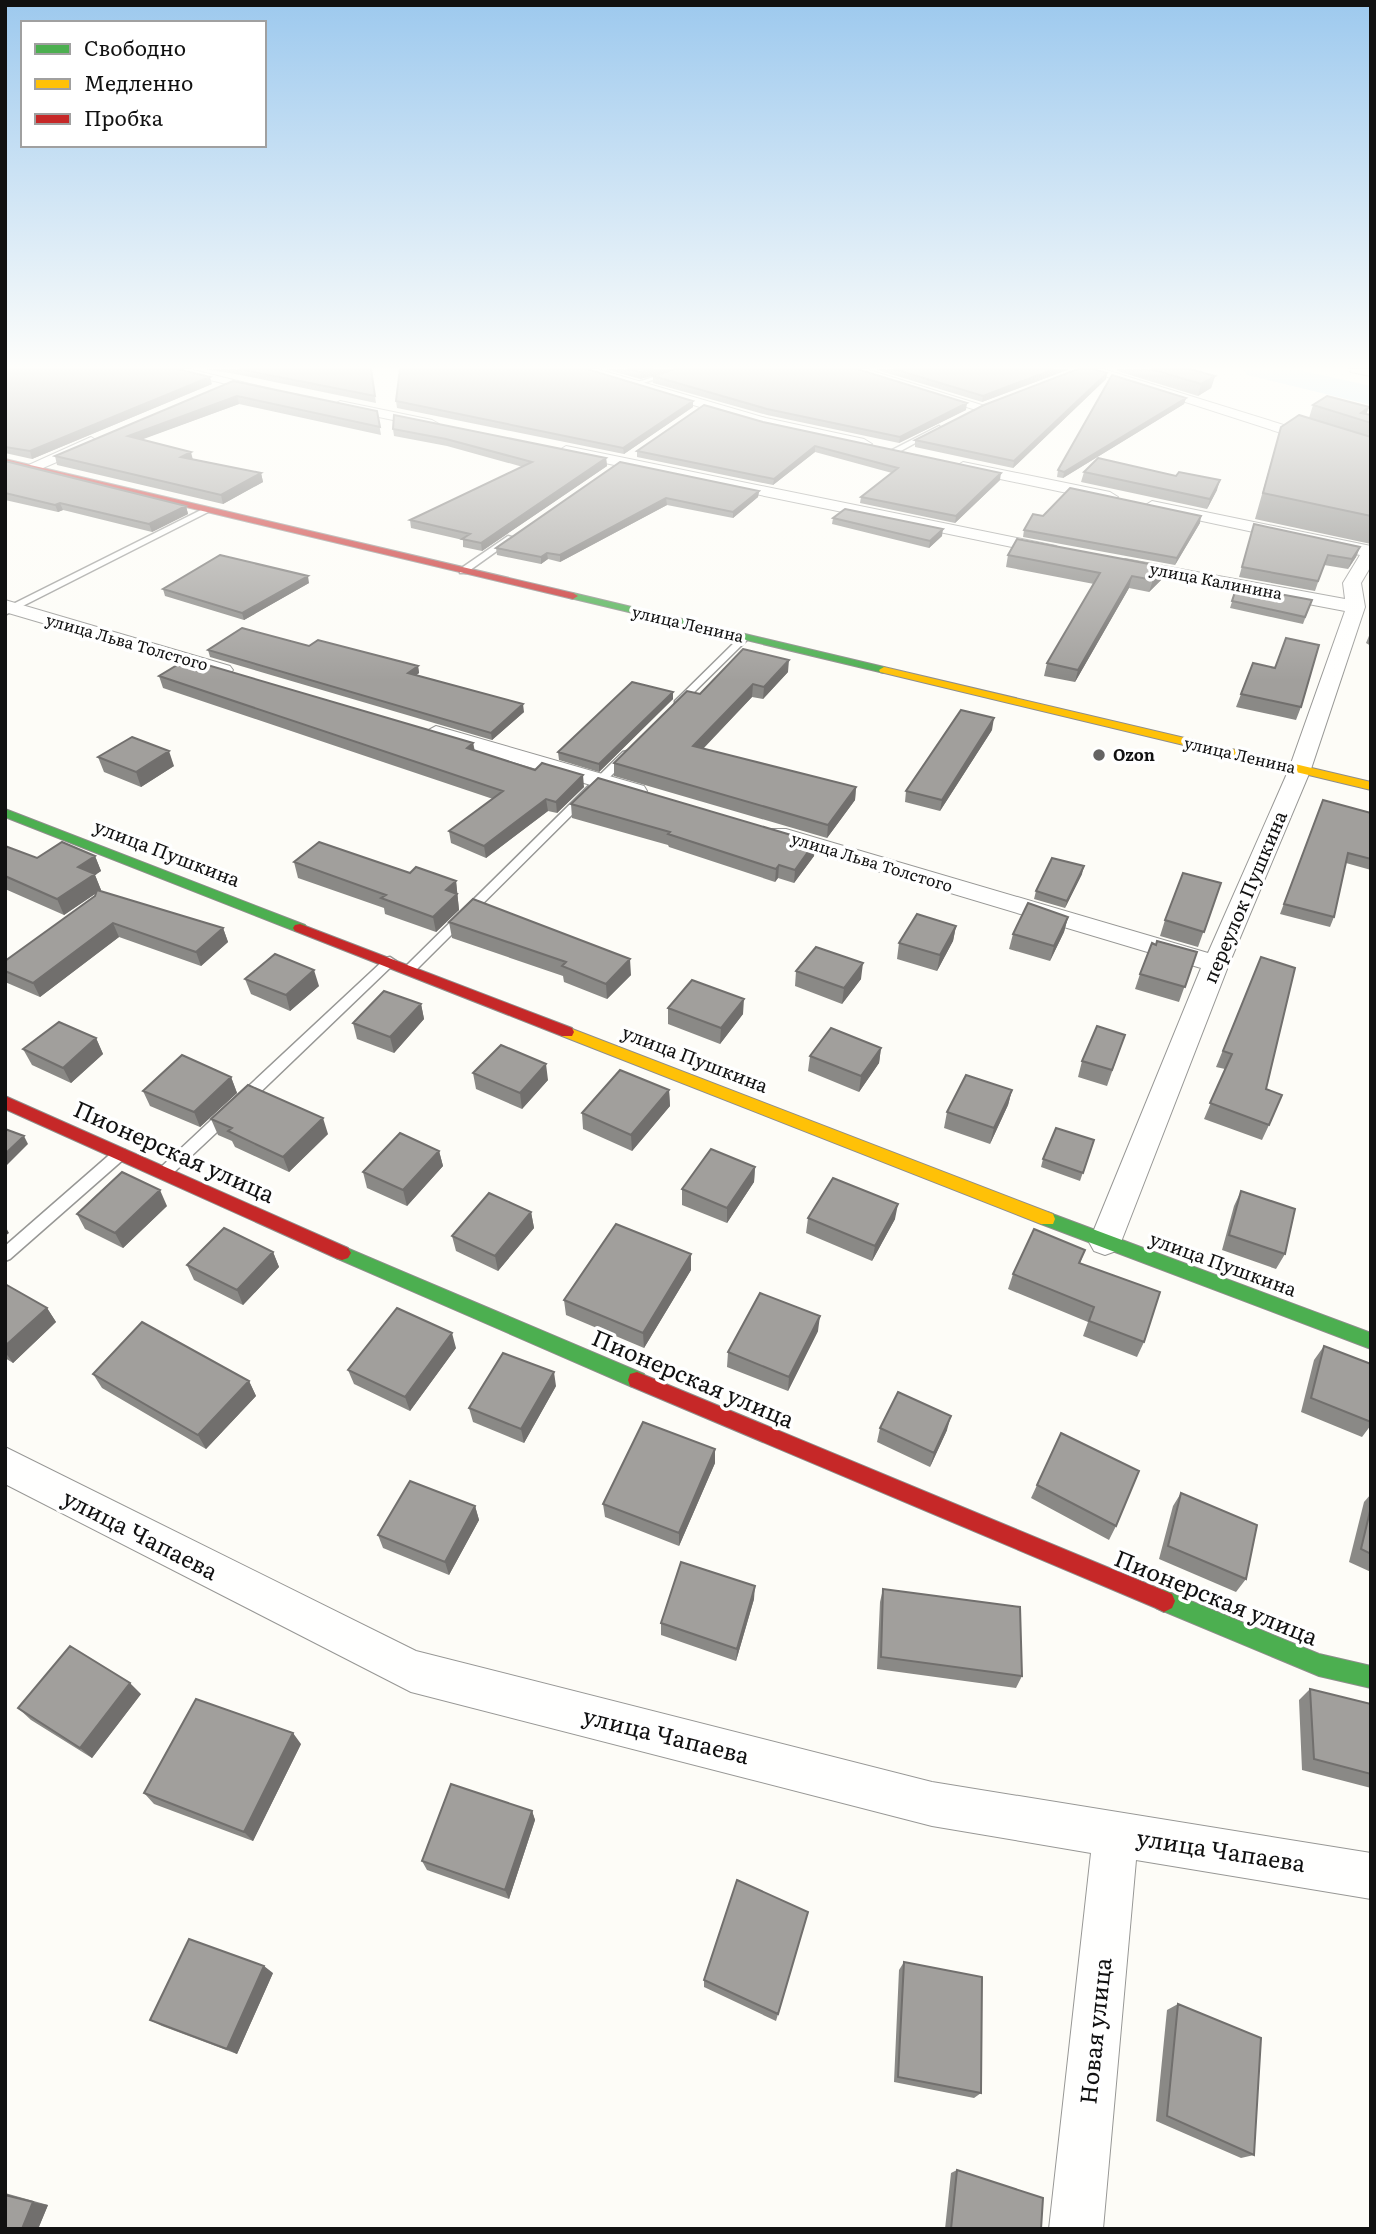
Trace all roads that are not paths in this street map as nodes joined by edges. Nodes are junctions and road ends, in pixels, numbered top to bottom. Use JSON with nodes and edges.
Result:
{"nodes":[{"id":1,"x":52,"y":473,"type":"edge"},
{"id":2,"x":674,"y":473,"type":"edge"},
{"id":3,"x":994,"y":473,"type":"edge"},
{"id":4,"x":208,"y":510,"type":"junction"},
{"id":5,"x":520,"y":532,"type":"edge"},
{"id":6,"x":1371,"y":552,"type":"edge"},
{"id":7,"x":1068,"y":553,"type":"edge"},
{"id":8,"x":1109,"y":561,"type":"edge"},
{"id":9,"x":463,"y":570,"type":"junction"},
{"id":10,"x":1356,"y":607,"type":"junction"},
{"id":11,"x":8,"y":609,"type":"edge"},
{"id":12,"x":745,"y":637,"type":"junction"},
{"id":13,"x":240,"y":675,"type":"edge"},
{"id":14,"x":667,"y":713,"type":"edge"},
{"id":15,"x":413,"y":725,"type":"edge"},
{"id":16,"x":639,"y":742,"type":"edge"},
{"id":17,"x":1300,"y":769,"type":"junction"},
{"id":18,"x":600,"y":780,"type":"junction"},
{"id":19,"x":1371,"y":786,"type":"edge"},
{"id":20,"x":653,"y":796,"type":"edge"},
{"id":21,"x":5,"y":813,"type":"edge"},
{"id":22,"x":760,"y":828,"type":"edge"},
{"id":23,"x":390,"y":961,"type":"junction"},
{"id":24,"x":1216,"y":964,"type":"junction"},
{"id":25,"x":410,"y":970,"type":"junction"},
{"id":26,"x":5,"y":1102,"type":"edge"},
{"id":27,"x":121,"y":1153,"type":"junction"},
{"id":28,"x":165,"y":1172,"type":"junction"},
{"id":29,"x":1105,"y":1242,"type":"junction"},
{"id":30,"x":5,"y":1255,"type":"edge"},
{"id":31,"x":1371,"y":1341,"type":"edge"},
{"id":32,"x":5,"y":1464,"type":"edge"},
{"id":33,"x":1371,"y":1677,"type":"edge"},
{"id":34,"x":1116,"y":1834,"type":"junction"},
{"id":35,"x":1371,"y":1875,"type":"edge"},
{"id":36,"x":1076,"y":2229,"type":"edge"}],
"edges":[{"from":1,"to":4,"type":"street","name":"улица Ленина"},
{"from":2,"to":7,"type":"street"},
{"from":3,"to":6,"type":"street"},
{"from":4,"to":9,"type":"street","name":"улица Ленина"},
{"from":4,"to":11,"type":"lane"},
{"from":5,"to":9,"type":"lane"},
{"from":6,"to":10,"type":"street","name":"переулок Пушкина"},
{"from":8,"to":10,"type":"street","name":"улица Калинина"},
{"from":9,"to":12,"type":"street","name":"улица Ленина"},
{"from":10,"to":17,"type":"street","name":"переулок Пушкина"},
{"from":11,"to":13,"type":"street","name":"улица Льва Толстого"},
{"from":12,"to":14,"type":"lane"},
{"from":12,"to":17,"type":"street","name":"улица Ленина"},
{"from":15,"to":18,"type":"street"},
{"from":16,"to":18,"type":"lane"},
{"from":17,"to":19,"type":"street","name":"улица Ленина"},
{"from":17,"to":24,"type":"street","name":"переулок Пушкина"},
{"from":18,"to":20,"type":"street"},
{"from":18,"to":25,"type":"lane"},
{"from":21,"to":23,"type":"street","name":"улица Пушкина"},
{"from":22,"to":24,"type":"street","name":"улица Льва Толстого"},
{"from":23,"to":25,"type":"street","name":"улица Пушкина"},
{"from":23,"to":28,"type":"lane"},
{"from":24,"to":29,"type":"street","name":"переулок Пушкина"},
{"from":25,"to":29,"type":"street","name":"улица Пушкина"},
{"from":26,"to":27,"type":"street","name":"Пионерская улица"},
{"from":27,"to":28,"type":"street","name":"Пионерская улица"},
{"from":27,"to":30,"type":"lane"},
{"from":28,"to":33,"type":"street","name":"Пионерская улица"},
{"from":29,"to":31,"type":"street","name":"улица Пушкина"},
{"from":32,"to":34,"type":"street","name":"улица Чапаева"},
{"from":34,"to":35,"type":"street","name":"улица Чапаева"},
{"from":34,"to":36,"type":"street","name":"Новая улица"}]}
